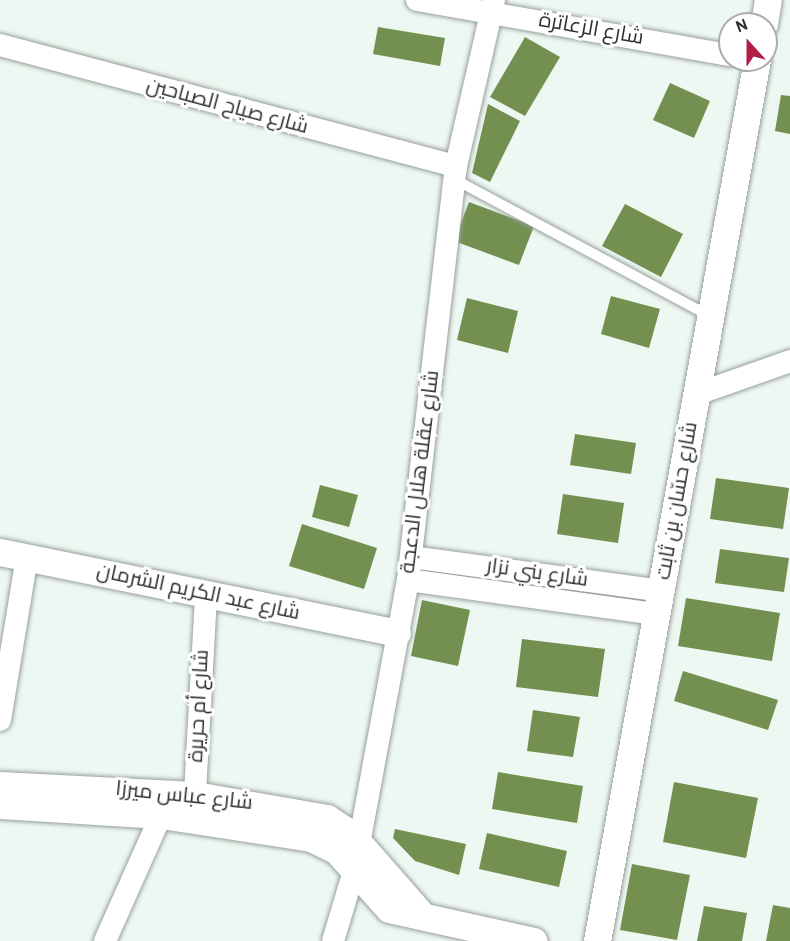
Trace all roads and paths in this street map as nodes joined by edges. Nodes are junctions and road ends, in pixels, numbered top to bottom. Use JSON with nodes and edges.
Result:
{"nodes":[{"id":1,"x":417,"y":0,"type":"edge"},
{"id":2,"x":493,"y":7,"type":"edge"},
{"id":3,"x":0,"y":45,"type":"edge"},
{"id":4,"x":718,"y":53,"type":"edge"},
{"id":5,"x":755,"y":72,"type":"edge"},
{"id":6,"x":455,"y":172,"type":"junction"},
{"id":7,"x":711,"y":317,"type":"junction"},
{"id":8,"x":790,"y":361,"type":"edge"},
{"id":9,"x":697,"y":394,"type":"junction"},
{"id":10,"x":0,"y":552,"type":"edge"},
{"id":11,"x":27,"y":557,"type":"junction"},
{"id":12,"x":411,"y":557,"type":"junction"},
{"id":13,"x":408,"y":580,"type":"junction"},
{"id":14,"x":206,"y":594,"type":"junction"},
{"id":15,"x":659,"y":602,"type":"junction"},
{"id":16,"x":397,"y":633,"type":"junction"},
{"id":17,"x":0,"y":720,"type":"edge"},
{"id":18,"x":0,"y":785,"type":"edge"},
{"id":19,"x":0,"y":805,"type":"edge"},
{"id":20,"x":194,"y":807,"type":"junction"},
{"id":21,"x":161,"y":815,"type":"junction"},
{"id":22,"x":359,"y":843,"type":"junction"},
{"id":23,"x":354,"y":871,"type":"junction"},
{"id":24,"x":425,"y":917,"type":"junction"},
{"id":25,"x":105,"y":941,"type":"edge"},
{"id":26,"x":333,"y":941,"type":"edge"},
{"id":27,"x":533,"y":941,"type":"edge"},
{"id":28,"x":597,"y":941,"type":"edge"}],
"edges":[{"from":1,"to":2,"type":"street","name":"شارع الزعاترة"},
{"from":2,"to":4,"type":"street","name":"شارع الزعاترة"},
{"from":2,"to":6,"type":"street","name":"شارع عقلة هلال الدعجة"},
{"from":3,"to":6,"type":"street","name":"شارع صياح الصباحين"},
{"from":5,"to":7,"type":"street","name":"شارع حسّان بن ثابت"},
{"from":6,"to":7,"type":"lane"},
{"from":6,"to":12,"type":"street","name":"شارع عقلة هلال الدعجة"},
{"from":7,"to":9,"type":"street","name":"شارع حسّان بن ثابت"},
{"from":8,"to":9,"type":"street"},
{"from":9,"to":15,"type":"street","name":"شارع حسّان بن ثابت"},
{"from":10,"to":11,"type":"street","name":"شارع عبد الكريم الشرمان"},
{"from":11,"to":14,"type":"street","name":"شارع عبد الكريم الشرمان"},
{"from":11,"to":17,"type":"street"},
{"from":12,"to":13,"type":"street","name":"شارع عقلة هلال الدعجة"},
{"from":12,"to":15,"type":"street","name":"شارع بني نزار"},
{"from":13,"to":15,"type":"street","name":"شارع بني نزار"},
{"from":13,"to":16,"type":"street","name":"شارع عقلة هلال الدعجة"},
{"from":14,"to":16,"type":"street","name":"شارع عبد الكريم الشرمان"},
{"from":14,"to":20,"type":"street","name":"شارع أم حريرة"},
{"from":15,"to":28,"type":"street","name":"شارع حسّان بن ثابت"},
{"from":16,"to":22,"type":"street","name":"شارع عقلة هلال الدعجة"},
{"from":18,"to":20,"type":"street","name":"شارع عباس ميرزا"},
{"from":19,"to":21,"type":"street","name":"شارع عباس ميرزا"},
{"from":20,"to":21,"type":"street","name":"شارع عباس ميرزا"},
{"from":20,"to":22,"type":"street","name":"شارع عباس ميرزا"},
{"from":20,"to":23,"type":"street","name":"شارع عباس ميرزا"},
{"from":21,"to":25,"type":"street"},
{"from":22,"to":23,"type":"street","name":"شارع عقلة هلال الدعجة"},
{"from":22,"to":24,"type":"street","name":"شارع عباس ميرزا"},
{"from":23,"to":24,"type":"street","name":"شارع عباس ميرزا"},
{"from":23,"to":26,"type":"street","name":"شارع عقلة هلال الدعجة"},
{"from":24,"to":27,"type":"street","name":"شارع عباس ميرزا"}]}
